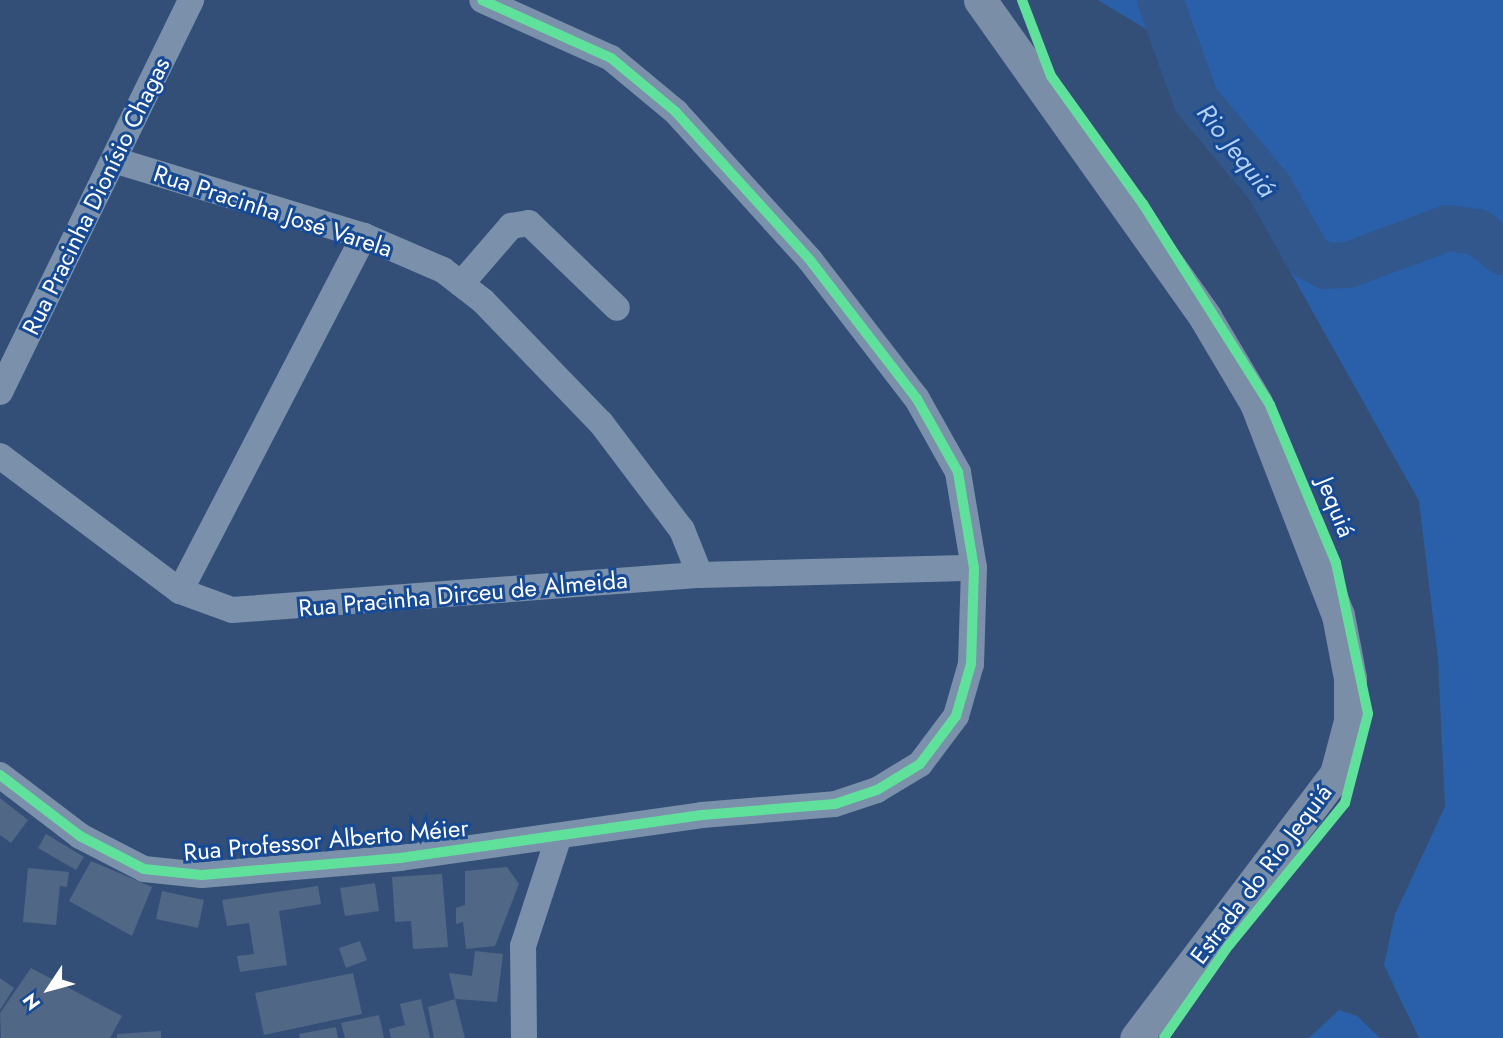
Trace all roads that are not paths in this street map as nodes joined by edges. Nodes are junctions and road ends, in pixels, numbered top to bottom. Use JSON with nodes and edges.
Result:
{"nodes":[{"id":1,"x":191,"y":0,"type":"edge"},
{"id":2,"x":482,"y":0,"type":"edge"},
{"id":3,"x":980,"y":0,"type":"edge"},
{"id":4,"x":117,"y":161,"type":"junction"},
{"id":5,"x":364,"y":236,"type":"junction"},
{"id":6,"x":461,"y":284,"type":"junction"},
{"id":7,"x":617,"y":308,"type":"dead end"},
{"id":8,"x":0,"y":392,"type":"edge"},
{"id":9,"x":0,"y":456,"type":"edge"},
{"id":10,"x":974,"y":568,"type":"junction"},
{"id":11,"x":700,"y":575,"type":"junction"},
{"id":12,"x":180,"y":591,"type":"junction"},
{"id":13,"x":0,"y":775,"type":"edge"},
{"id":14,"x":558,"y":839,"type":"junction"},
{"id":15,"x":524,"y":1038,"type":"edge"},
{"id":16,"x":1136,"y":1038,"type":"edge"}],
"edges":[{"from":1,"to":4,"type":"street","name":"Rua Pracinha Dionísio Chagas"},
{"from":2,"to":10,"type":"street","name":"Rua Professor Alberto Méier"},
{"from":3,"to":16,"type":"main road","name":"Estrada do Rio Jequiá"},
{"from":4,"to":5,"type":"street","name":"Rua Pracinha José Varela"},
{"from":4,"to":8,"type":"street","name":"Rua Pracinha Dionísio Chagas"},
{"from":5,"to":6,"type":"street","name":"Rua Pracinha José Varela"},
{"from":5,"to":12,"type":"street"},
{"from":6,"to":7,"type":"street"},
{"from":6,"to":11,"type":"street","name":"Rua Pracinha José Varela"},
{"from":9,"to":12,"type":"street","name":"Rua Pracinha Dirceu de Almeida"},
{"from":10,"to":11,"type":"street","name":"Rua Pracinha Dirceu de Almeida"},
{"from":10,"to":14,"type":"street","name":"Rua Professor Alberto Méier"},
{"from":11,"to":12,"type":"street","name":"Rua Pracinha Dirceu de Almeida"},
{"from":13,"to":14,"type":"street","name":"Rua Professor Alberto Méier"},
{"from":14,"to":15,"type":"street"}]}
